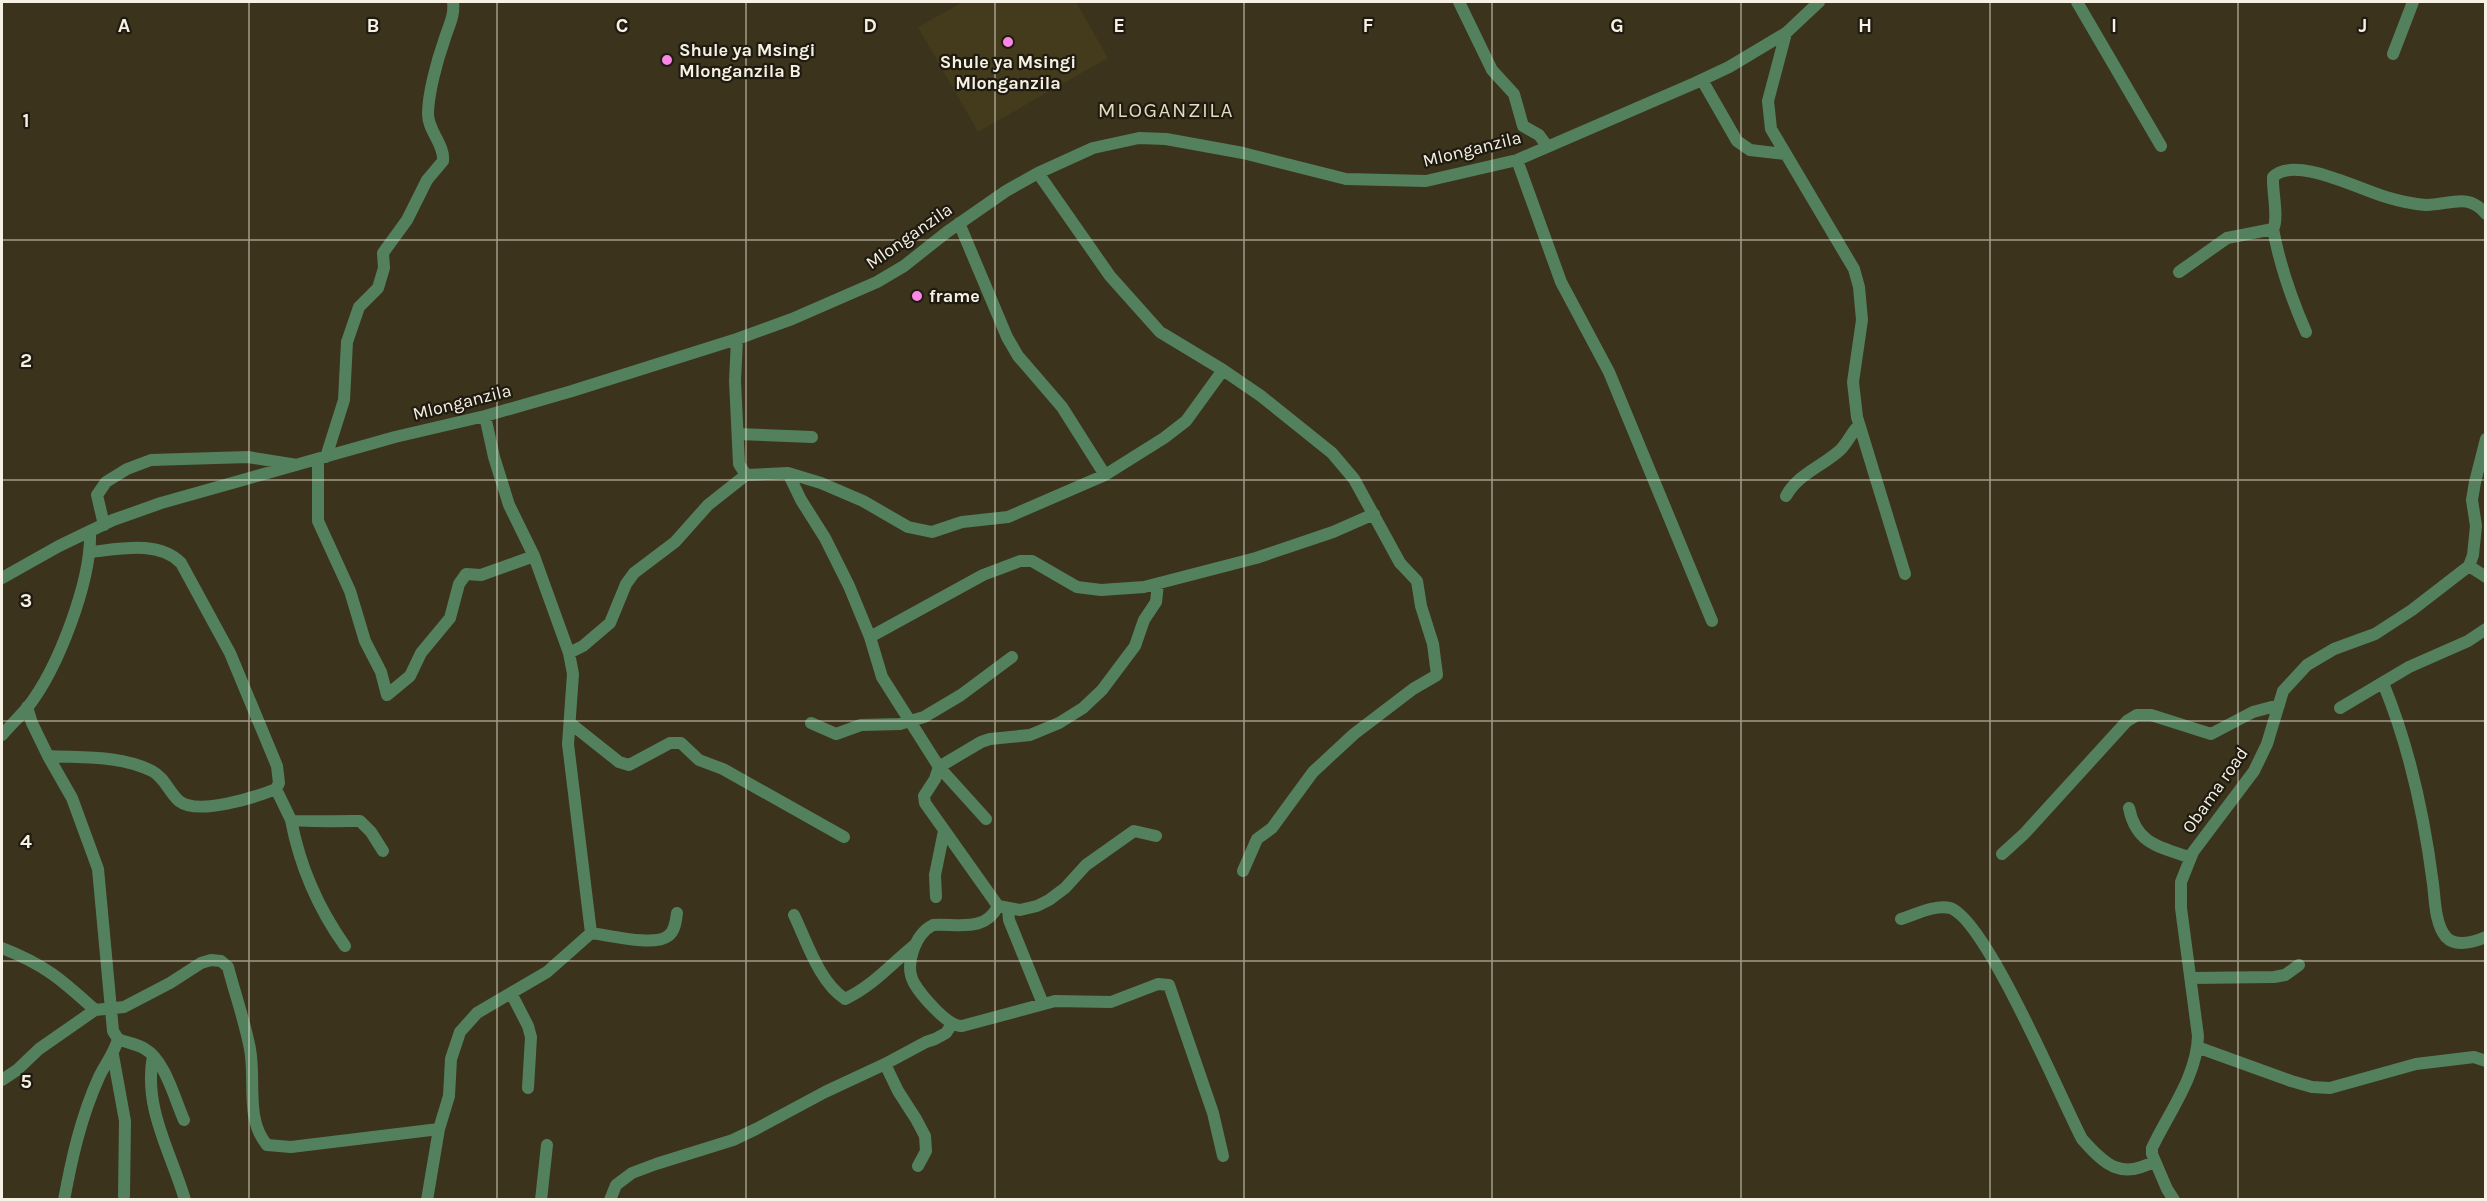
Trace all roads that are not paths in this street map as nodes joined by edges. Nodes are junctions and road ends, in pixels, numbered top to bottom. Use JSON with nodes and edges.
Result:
{"nodes":[{"id":1,"x":453,"y":2,"type":"edge"},
{"id":2,"x":1459,"y":2,"type":"edge"},
{"id":3,"x":1820,"y":2,"type":"edge"},
{"id":4,"x":2077,"y":2,"type":"edge"},
{"id":5,"x":2413,"y":2,"type":"edge"},
{"id":6,"x":1786,"y":33,"type":"junction"},
{"id":7,"x":2393,"y":54,"type":"dead end"},
{"id":8,"x":1702,"y":80,"type":"junction"},
{"id":9,"x":1547,"y":146,"type":"junction"},
{"id":10,"x":2161,"y":146,"type":"dead end"},
{"id":11,"x":1785,"y":154,"type":"junction"},
{"id":12,"x":1517,"y":160,"type":"junction"},
{"id":13,"x":1038,"y":172,"type":"junction"},
{"id":14,"x":2486,"y":214,"type":"edge"},
{"id":15,"x":959,"y":223,"type":"junction"},
{"id":16,"x":2273,"y":229,"type":"junction"},
{"id":17,"x":2179,"y":272,"type":"dead end"},
{"id":18,"x":2306,"y":332,"type":"dead end"},
{"id":19,"x":737,"y":339,"type":"junction"},
{"id":20,"x":1223,"y":370,"type":"junction"},
{"id":21,"x":485,"y":416,"type":"junction"},
{"id":22,"x":1859,"y":425,"type":"junction"},
{"id":23,"x":738,"y":434,"type":"junction"},
{"id":24,"x":812,"y":437,"type":"dead end"},
{"id":25,"x":2486,"y":440,"type":"edge"},
{"id":26,"x":322,"y":458,"type":"junction"},
{"id":27,"x":298,"y":465,"type":"junction"},
{"id":28,"x":788,"y":473,"type":"junction"},
{"id":29,"x":746,"y":475,"type":"junction"},
{"id":30,"x":1105,"y":475,"type":"junction"},
{"id":31,"x":1786,"y":496,"type":"dead end"},
{"id":32,"x":1374,"y":514,"type":"junction"},
{"id":33,"x":104,"y":525,"type":"junction"},
{"id":34,"x":90,"y":531,"type":"junction"},
{"id":35,"x":91,"y":552,"type":"junction"},
{"id":36,"x":534,"y":556,"type":"junction"},
{"id":37,"x":2469,"y":566,"type":"junction"},
{"id":38,"x":1905,"y":574,"type":"dead end"},
{"id":39,"x":2486,"y":577,"type":"edge"},
{"id":40,"x":2,"y":578,"type":"edge"},
{"id":41,"x":1158,"y":584,"type":"junction"},
{"id":42,"x":1712,"y":621,"type":"dead end"},
{"id":43,"x":2486,"y":629,"type":"edge"},
{"id":44,"x":870,"y":637,"type":"junction"},
{"id":45,"x":568,"y":653,"type":"junction"},
{"id":46,"x":1012,"y":657,"type":"dead end"},
{"id":47,"x":2383,"y":683,"type":"junction"},
{"id":48,"x":2279,"y":705,"type":"junction"},
{"id":49,"x":27,"y":707,"type":"junction"},
{"id":50,"x":2340,"y":708,"type":"dead end"},
{"id":51,"x":910,"y":722,"type":"junction"},
{"id":52,"x":570,"y":723,"type":"junction"},
{"id":53,"x":811,"y":723,"type":"dead end"},
{"id":54,"x":2,"y":735,"type":"edge"},
{"id":55,"x":48,"y":756,"type":"junction"},
{"id":56,"x":939,"y":767,"type":"junction"},
{"id":57,"x":276,"y":789,"type":"junction"},
{"id":58,"x":2129,"y":808,"type":"dead end"},
{"id":59,"x":986,"y":819,"type":"dead end"},
{"id":60,"x":291,"y":820,"type":"junction"},
{"id":61,"x":944,"y":831,"type":"junction"},
{"id":62,"x":1156,"y":836,"type":"dead end"},
{"id":63,"x":844,"y":837,"type":"dead end"},
{"id":64,"x":383,"y":851,"type":"dead end"},
{"id":65,"x":2002,"y":854,"type":"dead end"},
{"id":66,"x":2189,"y":857,"type":"junction"},
{"id":67,"x":1243,"y":871,"type":"dead end"},
{"id":68,"x":936,"y":897,"type":"dead end"},
{"id":69,"x":1003,"y":907,"type":"junction"},
{"id":70,"x":677,"y":914,"type":"dead end"},
{"id":71,"x":794,"y":915,"type":"dead end"},
{"id":72,"x":1901,"y":920,"type":"dead end"},
{"id":73,"x":591,"y":933,"type":"junction"},
{"id":74,"x":2486,"y":938,"type":"edge"},
{"id":75,"x":916,"y":944,"type":"junction"},
{"id":76,"x":345,"y":946,"type":"dead end"},
{"id":77,"x":2,"y":948,"type":"edge"},
{"id":78,"x":2300,"y":965,"type":"dead end"},
{"id":79,"x":2191,"y":978,"type":"junction"},
{"id":80,"x":512,"y":993,"type":"junction"},
{"id":81,"x":1043,"y":1004,"type":"junction"},
{"id":82,"x":111,"y":1006,"type":"junction"},
{"id":83,"x":95,"y":1010,"type":"junction"},
{"id":84,"x":952,"y":1024,"type":"junction"},
{"id":85,"x":118,"y":1039,"type":"junction"},
{"id":86,"x":2197,"y":1047,"type":"junction"},
{"id":87,"x":113,"y":1055,"type":"junction"},
{"id":88,"x":153,"y":1056,"type":"junction"},
{"id":89,"x":2486,"y":1061,"type":"edge"},
{"id":90,"x":885,"y":1064,"type":"junction"},
{"id":91,"x":2,"y":1080,"type":"edge"},
{"id":92,"x":528,"y":1088,"type":"dead end"},
{"id":93,"x":184,"y":1120,"type":"dead end"},
{"id":94,"x":439,"y":1129,"type":"junction"},
{"id":95,"x":547,"y":1145,"type":"dead end"},
{"id":96,"x":1223,"y":1156,"type":"dead end"},
{"id":97,"x":2155,"y":1161,"type":"junction"},
{"id":98,"x":918,"y":1166,"type":"dead end"},
{"id":99,"x":124,"y":1196,"type":"dead end"},
{"id":100,"x":64,"y":1200,"type":"edge"},
{"id":101,"x":184,"y":1200,"type":"edge"},
{"id":102,"x":427,"y":1200,"type":"edge"},
{"id":103,"x":541,"y":1200,"type":"edge"},
{"id":104,"x":610,"y":1200,"type":"edge"},
{"id":105,"x":2174,"y":1200,"type":"edge"}],
"edges":[{"from":1,"to":26,"type":"street"},
{"from":2,"to":9,"type":"street"},
{"from":3,"to":6,"type":"street","name":"Mlonganzila"},
{"from":4,"to":10,"type":"street"},
{"from":5,"to":7,"type":"street"},
{"from":6,"to":8,"type":"street","name":"Mlonganzila"},
{"from":6,"to":11,"type":"street"},
{"from":8,"to":9,"type":"street","name":"Mlonganzila"},
{"from":8,"to":11,"type":"street"},
{"from":9,"to":12,"type":"street","name":"Mlonganzila"},
{"from":11,"to":22,"type":"street"},
{"from":12,"to":13,"type":"street","name":"Mlonganzila"},
{"from":12,"to":42,"type":"street"},
{"from":13,"to":15,"type":"street","name":"Mlonganzila"},
{"from":13,"to":20,"type":"street"},
{"from":14,"to":16,"type":"street"},
{"from":15,"to":19,"type":"street","name":"Mlonganzila"},
{"from":15,"to":30,"type":"street"},
{"from":16,"to":17,"type":"street"},
{"from":16,"to":18,"type":"street"},
{"from":19,"to":21,"type":"street","name":"Mlonganzila"},
{"from":19,"to":23,"type":"street"},
{"from":20,"to":30,"type":"street"},
{"from":20,"to":32,"type":"street"},
{"from":21,"to":26,"type":"street","name":"Mlonganzila"},
{"from":21,"to":36,"type":"street"},
{"from":22,"to":31,"type":"street"},
{"from":22,"to":38,"type":"street"},
{"from":23,"to":24,"type":"street"},
{"from":23,"to":29,"type":"street"},
{"from":25,"to":37,"type":"street"},
{"from":26,"to":27,"type":"street","name":"Mlonganzila"},
{"from":26,"to":36,"type":"street"},
{"from":27,"to":33,"type":"street","name":"Mlonganzila"},
{"from":27,"to":33,"type":"street"},
{"from":28,"to":29,"type":"street"},
{"from":28,"to":30,"type":"street"},
{"from":28,"to":44,"type":"street"},
{"from":29,"to":45,"type":"street"},
{"from":32,"to":41,"type":"street"},
{"from":32,"to":67,"type":"street"},
{"from":33,"to":34,"type":"street","name":"Mlonganzila"},
{"from":34,"to":35,"type":"street"},
{"from":34,"to":40,"type":"street","name":"Mlonganzila"},
{"from":35,"to":49,"type":"street"},
{"from":35,"to":57,"type":"street"},
{"from":36,"to":45,"type":"street"},
{"from":37,"to":39,"type":"street"},
{"from":37,"to":48,"type":"street","name":"Obama road"},
{"from":41,"to":44,"type":"street"},
{"from":41,"to":56,"type":"street"},
{"from":43,"to":47,"type":"street"},
{"from":44,"to":51,"type":"street"},
{"from":45,"to":52,"type":"street"},
{"from":46,"to":51,"type":"street"},
{"from":47,"to":50,"type":"street"},
{"from":47,"to":74,"type":"street"},
{"from":48,"to":65,"type":"street"},
{"from":48,"to":66,"type":"street","name":"Obama road"},
{"from":49,"to":54,"type":"street"},
{"from":49,"to":55,"type":"street"},
{"from":51,"to":53,"type":"street"},
{"from":51,"to":56,"type":"street"},
{"from":52,"to":63,"type":"street"},
{"from":52,"to":73,"type":"street"},
{"from":55,"to":57,"type":"street"},
{"from":55,"to":82,"type":"street"},
{"from":56,"to":59,"type":"street"},
{"from":56,"to":61,"type":"street"},
{"from":57,"to":60,"type":"street"},
{"from":58,"to":66,"type":"street"},
{"from":60,"to":64,"type":"street"},
{"from":60,"to":76,"type":"street"},
{"from":61,"to":68,"type":"street"},
{"from":61,"to":69,"type":"street"},
{"from":62,"to":69,"type":"street"},
{"from":66,"to":79,"type":"street","name":"Obama road"},
{"from":69,"to":75,"type":"street"},
{"from":69,"to":81,"type":"street"},
{"from":70,"to":73,"type":"street"},
{"from":71,"to":75,"type":"street"},
{"from":72,"to":97,"type":"street"},
{"from":73,"to":80,"type":"street"},
{"from":75,"to":84,"type":"street"},
{"from":77,"to":83,"type":"street"},
{"from":78,"to":79,"type":"street"},
{"from":79,"to":86,"type":"street","name":"Obama road"},
{"from":80,"to":92,"type":"street"},
{"from":80,"to":94,"type":"street"},
{"from":81,"to":84,"type":"street"},
{"from":81,"to":96,"type":"street"},
{"from":82,"to":83,"type":"street"},
{"from":82,"to":85,"type":"street"},
{"from":82,"to":94,"type":"street"},
{"from":83,"to":91,"type":"street"},
{"from":84,"to":90,"type":"street"},
{"from":85,"to":87,"type":"street"},
{"from":85,"to":88,"type":"street"},
{"from":86,"to":89,"type":"street"},
{"from":86,"to":97,"type":"street","name":"Obama road"},
{"from":87,"to":99,"type":"street"},
{"from":87,"to":100,"type":"street"},
{"from":88,"to":93,"type":"street"},
{"from":88,"to":101,"type":"street"},
{"from":90,"to":98,"type":"street"},
{"from":90,"to":104,"type":"street"},
{"from":94,"to":102,"type":"street"},
{"from":95,"to":103,"type":"street"},
{"from":97,"to":105,"type":"street"}]}
